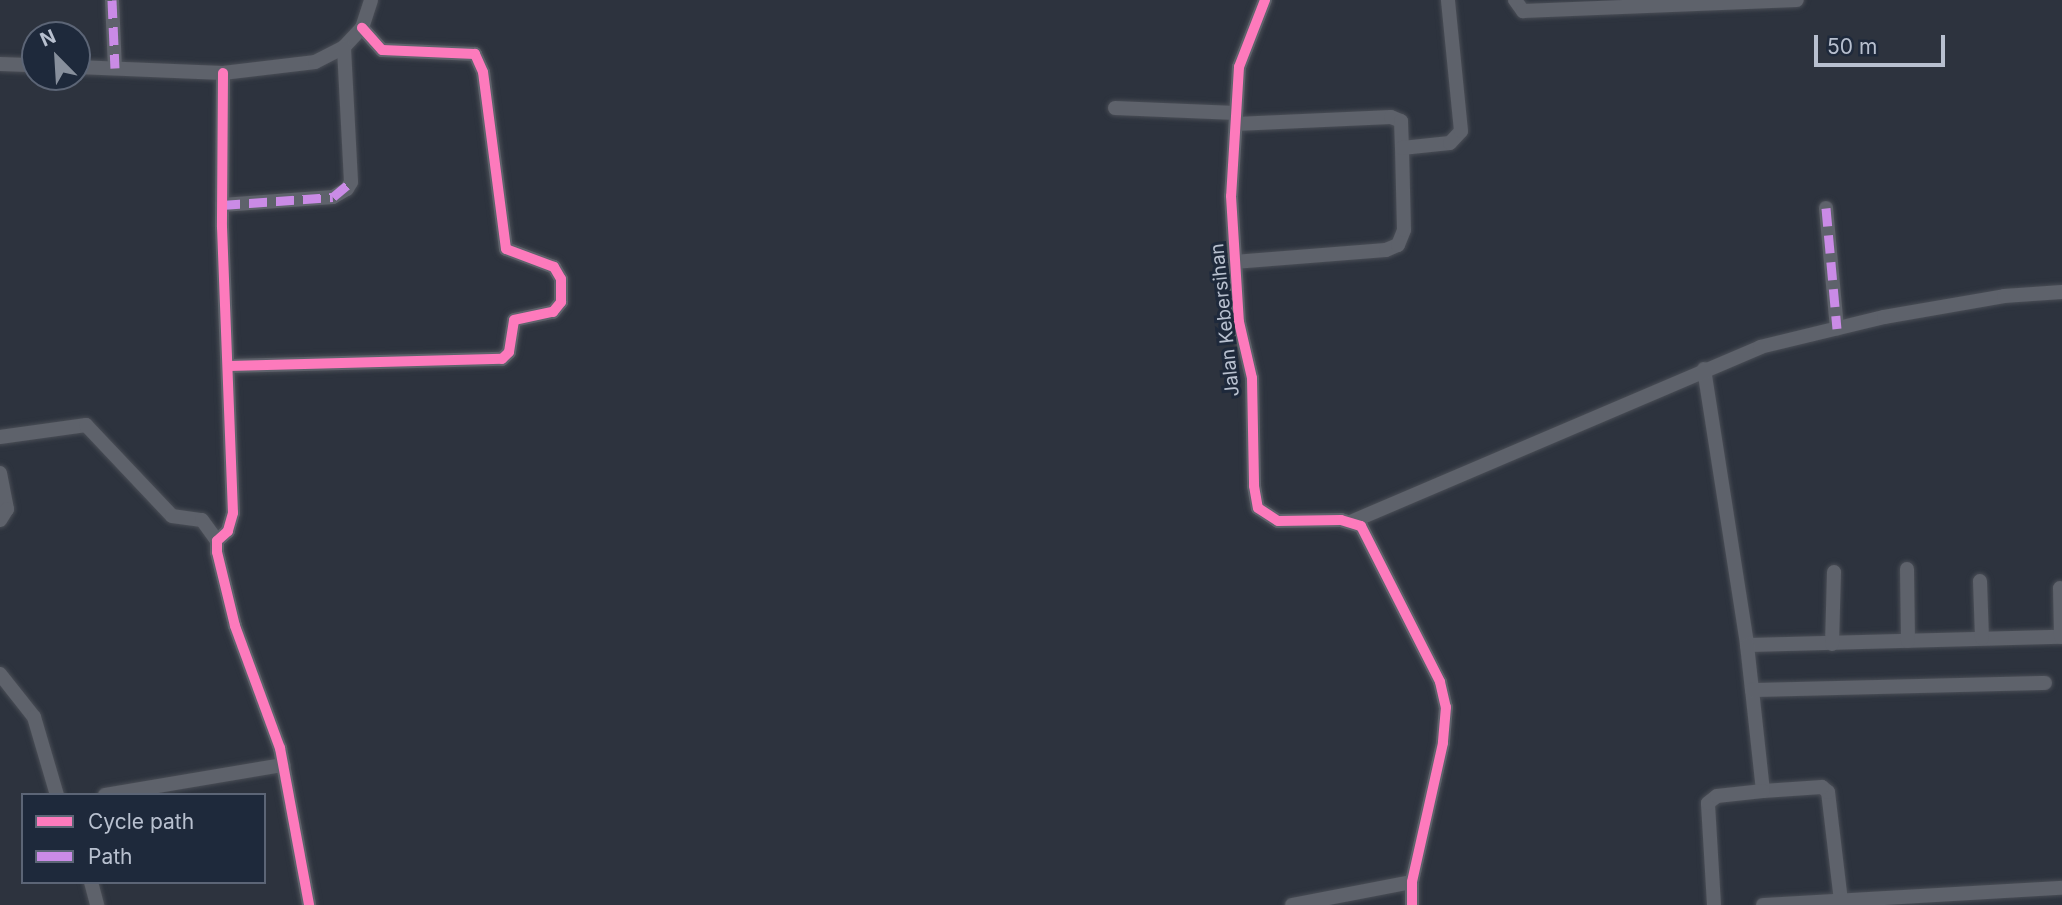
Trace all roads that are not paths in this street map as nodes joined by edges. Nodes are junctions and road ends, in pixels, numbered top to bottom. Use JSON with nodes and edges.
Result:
{"nodes":[{"id":1,"x":112,"y":0,"type":"edge"},
{"id":2,"x":371,"y":0,"type":"edge"},
{"id":3,"x":1265,"y":0,"type":"edge"},
{"id":4,"x":1448,"y":0,"type":"edge"},
{"id":5,"x":1515,"y":0,"type":"edge"},
{"id":6,"x":1797,"y":0,"type":"edge"},
{"id":7,"x":362,"y":29,"type":"junction"},
{"id":8,"x":344,"y":47,"type":"junction"},
{"id":9,"x":0,"y":65,"type":"edge"},
{"id":10,"x":21,"y":65,"type":"edge"},
{"id":11,"x":91,"y":67,"type":"edge"},
{"id":12,"x":115,"y":68,"type":"junction"},
{"id":13,"x":223,"y":73,"type":"junction"},
{"id":14,"x":1115,"y":108,"type":"dead end"},
{"id":15,"x":1236,"y":118,"type":"junction"},
{"id":16,"x":1402,"y":148,"type":"junction"},
{"id":17,"x":222,"y":205,"type":"junction"},
{"id":18,"x":1826,"y":208,"type":"dead end"},
{"id":19,"x":1234,"y":262,"type":"junction"},
{"id":20,"x":2062,"y":292,"type":"edge"},
{"id":21,"x":1837,"y":328,"type":"junction"},
{"id":22,"x":229,"y":366,"type":"junction"},
{"id":23,"x":1704,"y":369,"type":"junction"},
{"id":24,"x":0,"y":437,"type":"edge"},
{"id":25,"x":0,"y":473,"type":"edge"},
{"id":26,"x":0,"y":520,"type":"edge"},
{"id":27,"x":1353,"y":521,"type":"junction"},
{"id":28,"x":217,"y":541,"type":"junction"},
{"id":29,"x":1907,"y":569,"type":"dead end"},
{"id":30,"x":1834,"y":572,"type":"dead end"},
{"id":31,"x":1980,"y":581,"type":"dead end"},
{"id":32,"x":2060,"y":588,"type":"dead end"},
{"id":33,"x":2061,"y":637,"type":"edge"},
{"id":34,"x":1982,"y":638,"type":"junction"},
{"id":35,"x":1908,"y":641,"type":"junction"},
{"id":36,"x":1832,"y":644,"type":"junction"},
{"id":37,"x":1747,"y":645,"type":"junction"},
{"id":38,"x":0,"y":674,"type":"edge"},
{"id":39,"x":2045,"y":683,"type":"dead end"},
{"id":40,"x":1752,"y":690,"type":"junction"},
{"id":41,"x":283,"y":765,"type":"junction"},
{"id":42,"x":1763,"y":791,"type":"junction"},
{"id":43,"x":56,"y":793,"type":"edge"},
{"id":44,"x":117,"y":793,"type":"edge"},
{"id":45,"x":1412,"y":882,"type":"junction"},
{"id":46,"x":92,"y":884,"type":"edge"},
{"id":47,"x":2062,"y":888,"type":"edge"},
{"id":48,"x":1841,"y":901,"type":"junction"},
{"id":49,"x":97,"y":905,"type":"edge"},
{"id":50,"x":309,"y":905,"type":"edge"},
{"id":51,"x":1292,"y":905,"type":"edge"},
{"id":52,"x":1412,"y":905,"type":"edge"},
{"id":53,"x":1714,"y":905,"type":"edge"},
{"id":54,"x":1763,"y":905,"type":"edge"}],
"edges":[{"from":1,"to":12,"type":"street"},
{"from":2,"to":7,"type":"street"},
{"from":3,"to":15,"type":"street","name":"Jalan Kebersihan"},
{"from":4,"to":16,"type":"street"},
{"from":5,"to":6,"type":"street"},
{"from":7,"to":8,"type":"street"},
{"from":7,"to":22,"type":"street"},
{"from":8,"to":13,"type":"street"},
{"from":8,"to":17,"type":"street"},
{"from":9,"to":10,"type":"street"},
{"from":11,"to":12,"type":"street"},
{"from":12,"to":13,"type":"street"},
{"from":13,"to":17,"type":"street"},
{"from":14,"to":15,"type":"street"},
{"from":15,"to":16,"type":"street"},
{"from":15,"to":19,"type":"street","name":"Jalan Kebersihan"},
{"from":16,"to":19,"type":"street"},
{"from":17,"to":22,"type":"street"},
{"from":18,"to":21,"type":"street"},
{"from":19,"to":27,"type":"street","name":"Jalan Kebersihan"},
{"from":20,"to":21,"type":"street"},
{"from":21,"to":23,"type":"street"},
{"from":22,"to":28,"type":"street"},
{"from":23,"to":27,"type":"street"},
{"from":23,"to":37,"type":"street"},
{"from":24,"to":28,"type":"street"},
{"from":25,"to":26,"type":"street"},
{"from":27,"to":45,"type":"street"},
{"from":28,"to":41,"type":"street"},
{"from":29,"to":35,"type":"street"},
{"from":30,"to":36,"type":"street"},
{"from":31,"to":34,"type":"street"},
{"from":32,"to":33,"type":"street"},
{"from":33,"to":34,"type":"street"},
{"from":34,"to":35,"type":"street"},
{"from":35,"to":36,"type":"street"},
{"from":36,"to":37,"type":"street"},
{"from":37,"to":40,"type":"street"},
{"from":38,"to":43,"type":"street"},
{"from":39,"to":40,"type":"street"},
{"from":40,"to":42,"type":"street"},
{"from":41,"to":44,"type":"street"},
{"from":41,"to":50,"type":"street"},
{"from":42,"to":48,"type":"street"},
{"from":42,"to":53,"type":"street"},
{"from":45,"to":51,"type":"street"},
{"from":45,"to":52,"type":"street"},
{"from":46,"to":49,"type":"street"},
{"from":47,"to":48,"type":"street"},
{"from":48,"to":54,"type":"street"}]}
